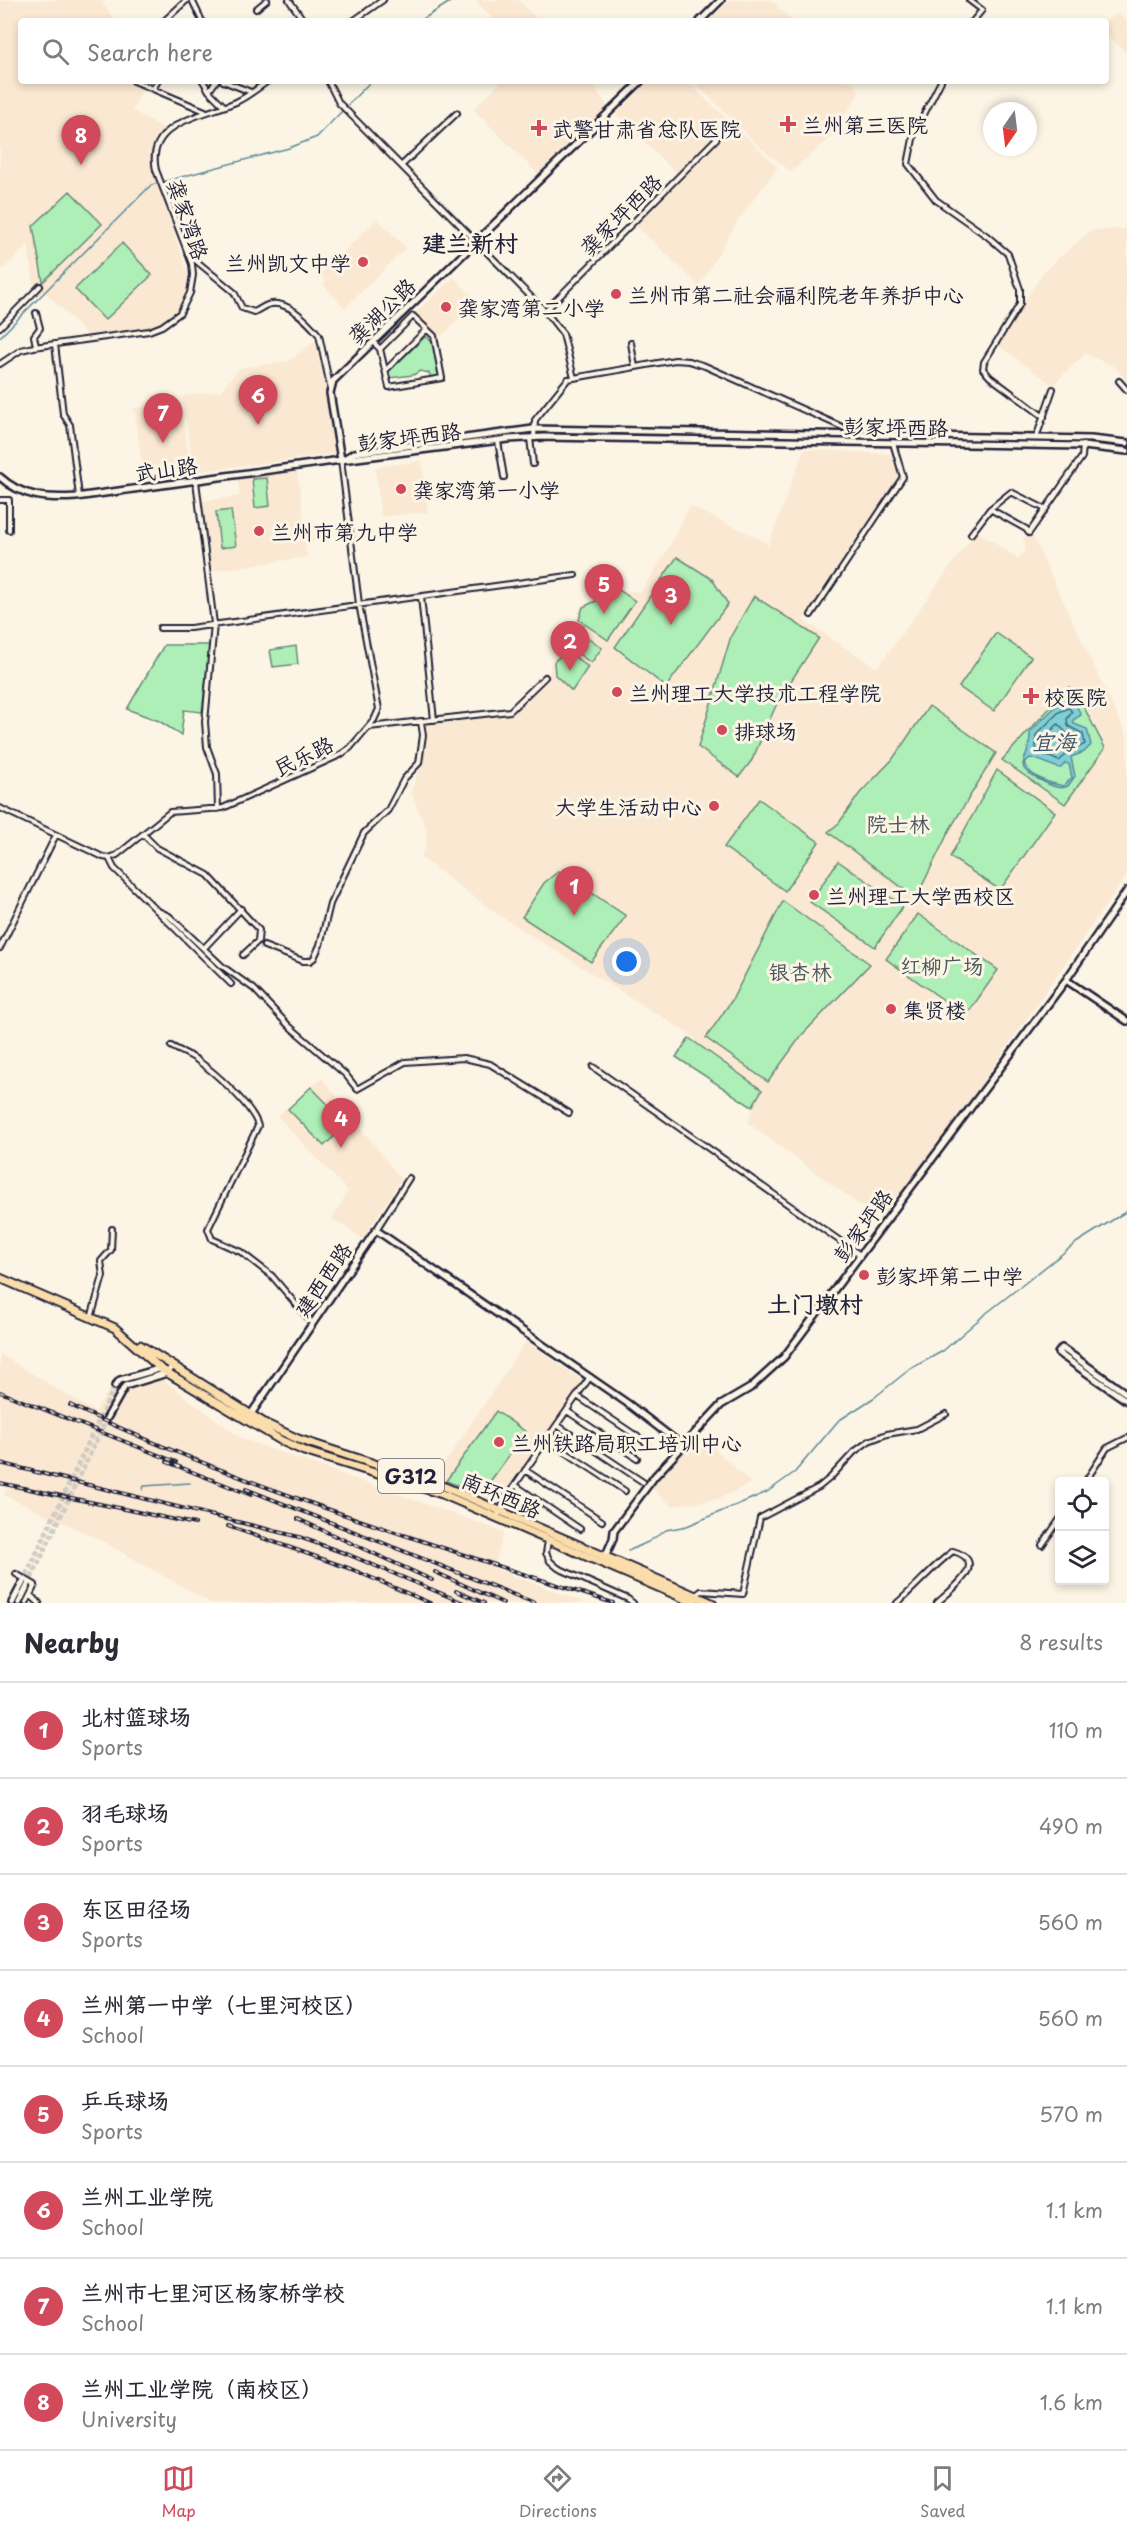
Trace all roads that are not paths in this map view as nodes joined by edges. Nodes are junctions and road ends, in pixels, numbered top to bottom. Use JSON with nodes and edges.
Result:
{"nodes":[{"id":1,"x":190,"y":0,"type":"edge"},
{"id":2,"x":267,"y":0,"type":"edge"},
{"id":3,"x":289,"y":0,"type":"edge"},
{"id":4,"x":382,"y":0,"type":"edge"},
{"id":5,"x":721,"y":0,"type":"edge"},
{"id":6,"x":969,"y":0,"type":"edge"},
{"id":7,"x":256,"y":9,"type":"dead end"},
{"id":8,"x":168,"y":18,"type":"edge"},
{"id":9,"x":200,"y":18,"type":"edge"},
{"id":10,"x":302,"y":18,"type":"edge"},
{"id":11,"x":356,"y":18,"type":"edge"},
{"id":12,"x":703,"y":18,"type":"edge"},
{"id":13,"x":975,"y":18,"type":"edge"},
{"id":14,"x":141,"y":84,"type":"edge"},
{"id":15,"x":156,"y":84,"type":"edge"},
{"id":16,"x":204,"y":84,"type":"edge"},
{"id":17,"x":214,"y":84,"type":"edge"},
{"id":18,"x":231,"y":84,"type":"edge"},
{"id":19,"x":263,"y":84,"type":"edge"},
{"id":20,"x":330,"y":84,"type":"edge"},
{"id":21,"x":638,"y":84,"type":"edge"},
{"id":22,"x":939,"y":84,"type":"edge"},
{"id":23,"x":153,"y":89,"type":"junction"},
{"id":24,"x":209,"y":92,"type":"junction"},
{"id":25,"x":251,"y":92,"type":"junction"},
{"id":26,"x":224,"y":106,"type":"junction"},
{"id":27,"x":207,"y":112,"type":"junction"},
{"id":28,"x":457,"y":113,"type":"dead end"},
{"id":29,"x":717,"y":138,"type":"dead end"},
{"id":30,"x":402,"y":165,"type":"junction"},
{"id":31,"x":476,"y":240,"type":"junction"},
{"id":32,"x":188,"y":255,"type":"junction"},
{"id":33,"x":40,"y":286,"type":"dead end"},
{"id":34,"x":545,"y":311,"type":"junction"},
{"id":35,"x":36,"y":313,"type":"dead end"},
{"id":36,"x":0,"y":327,"type":"edge"},
{"id":37,"x":427,"y":329,"type":"junction"},
{"id":38,"x":372,"y":342,"type":"junction"},
{"id":39,"x":631,"y":343,"type":"dead end"},
{"id":40,"x":55,"y":344,"type":"junction"},
{"id":41,"x":36,"y":346,"type":"junction"},
{"id":42,"x":380,"y":349,"type":"junction"},
{"id":43,"x":0,"y":364,"type":"edge"},
{"id":44,"x":635,"y":367,"type":"junction"},
{"id":45,"x":385,"y":370,"type":"junction"},
{"id":46,"x":574,"y":378,"type":"junction"},
{"id":47,"x":1119,"y":381,"type":"dead end"},
{"id":48,"x":330,"y":386,"type":"junction"},
{"id":49,"x":1053,"y":389,"type":"dead end"},
{"id":50,"x":1127,"y":390,"type":"edge"},
{"id":51,"x":1044,"y":417,"type":"junction"},
{"id":52,"x":533,"y":429,"type":"junction"},
{"id":53,"x":854,"y":434,"type":"junction"},
{"id":54,"x":532,"y":438,"type":"junction"},
{"id":55,"x":1036,"y":438,"type":"junction"},
{"id":56,"x":1084,"y":438,"type":"junction"},
{"id":57,"x":498,"y":441,"type":"junction"},
{"id":58,"x":893,"y":443,"type":"junction"},
{"id":59,"x":1127,"y":443,"type":"edge"},
{"id":60,"x":1083,"y":446,"type":"junction"},
{"id":61,"x":1127,"y":451,"type":"edge"},
{"id":62,"x":340,"y":460,"type":"junction"},
{"id":63,"x":533,"y":464,"type":"dead end"},
{"id":64,"x":0,"y":477,"type":"edge"},
{"id":65,"x":504,"y":477,"type":"dead end"},
{"id":66,"x":196,"y":480,"type":"junction"},
{"id":67,"x":79,"y":497,"type":"junction"},
{"id":68,"x":0,"y":500,"type":"edge"},
{"id":69,"x":990,"y":509,"type":"junction"},
{"id":70,"x":1045,"y":509,"type":"junction"},
{"id":71,"x":9,"y":530,"type":"dead end"},
{"id":72,"x":971,"y":534,"type":"dead end"},
{"id":73,"x":575,"y":575,"type":"dead end"},
{"id":74,"x":421,"y":597,"type":"junction"},
{"id":75,"x":359,"y":604,"type":"junction"},
{"id":76,"x":811,"y":615,"type":"dead end"},
{"id":77,"x":214,"y":624,"type":"junction"},
{"id":78,"x":160,"y":628,"type":"dead end"},
{"id":79,"x":545,"y":677,"type":"dead end"},
{"id":80,"x":434,"y":720,"type":"junction"},
{"id":81,"x":421,"y":722,"type":"junction"},
{"id":82,"x":367,"y":728,"type":"junction"},
{"id":83,"x":0,"y":808,"type":"edge"},
{"id":84,"x":218,"y":809,"type":"junction"},
{"id":85,"x":143,"y":834,"type":"junction"},
{"id":86,"x":56,"y":835,"type":"junction"},
{"id":87,"x":109,"y":858,"type":"junction"},
{"id":88,"x":1127,"y":891,"type":"edge"},
{"id":89,"x":241,"y":909,"type":"junction"},
{"id":90,"x":156,"y":910,"type":"junction"},
{"id":91,"x":1,"y":946,"type":"edge"},
{"id":92,"x":264,"y":946,"type":"dead end"},
{"id":93,"x":204,"y":948,"type":"junction"},
{"id":94,"x":243,"y":955,"type":"dead end"},
{"id":95,"x":1066,"y":980,"type":"junction"},
{"id":96,"x":231,"y":984,"type":"dead end"},
{"id":97,"x":1127,"y":1021,"type":"edge"},
{"id":98,"x":171,"y":1046,"type":"dead end"},
{"id":99,"x":593,"y":1067,"type":"dead end"},
{"id":100,"x":569,"y":1113,"type":"dead end"},
{"id":101,"x":409,"y":1179,"type":"dead end"},
{"id":102,"x":112,"y":1229,"type":"dead end"},
{"id":103,"x":376,"y":1230,"type":"junction"},
{"id":104,"x":860,"y":1255,"type":"junction"},
{"id":105,"x":0,"y":1278,"type":"edge"},
{"id":106,"x":91,"y":1318,"type":"junction"},
{"id":107,"x":312,"y":1323,"type":"junction"},
{"id":108,"x":121,"y":1332,"type":"junction"},
{"id":109,"x":170,"y":1364,"type":"junction"},
{"id":110,"x":164,"y":1371,"type":"junction"},
{"id":111,"x":590,"y":1377,"type":"junction"},
{"id":112,"x":115,"y":1386,"type":"tunnel mouth"},
{"id":113,"x":1127,"y":1394,"type":"edge"},
{"id":114,"x":577,"y":1396,"type":"junction"},
{"id":115,"x":1127,"y":1401,"type":"edge"},
{"id":116,"x":567,"y":1411,"type":"junction"},
{"id":117,"x":251,"y":1413,"type":"junction"},
{"id":118,"x":946,"y":1414,"type":"dead end"},
{"id":119,"x":107,"y":1418,"type":"tunnel mouth"},
{"id":120,"x":246,"y":1421,"type":"junction"},
{"id":121,"x":557,"y":1425,"type":"junction"},
{"id":122,"x":1127,"y":1438,"type":"edge"},
{"id":123,"x":547,"y":1440,"type":"junction"},
{"id":124,"x":647,"y":1443,"type":"dead end"},
{"id":125,"x":683,"y":1446,"type":"junction"},
{"id":126,"x":637,"y":1458,"type":"dead end"},
{"id":127,"x":525,"y":1470,"type":"junction"},
{"id":128,"x":1088,"y":1477,"type":"edge"},
{"id":129,"x":643,"y":1482,"type":"dead end"},
{"id":130,"x":515,"y":1485,"type":"junction"},
{"id":131,"x":625,"y":1491,"type":"dead end"},
{"id":132,"x":498,"y":1514,"type":"junction"},
{"id":133,"x":602,"y":1521,"type":"dead end"},
{"id":134,"x":1055,"y":1525,"type":"edge"},
{"id":135,"x":580,"y":1529,"type":"dead end"},
{"id":136,"x":548,"y":1540,"type":"junction"},
{"id":137,"x":1042,"y":1545,"type":"dead end"},
{"id":138,"x":605,"y":1557,"type":"junction"},
{"id":139,"x":16,"y":1574,"type":"dead end"},
{"id":140,"x":30,"y":1595,"type":"junction"},
{"id":141,"x":695,"y":1599,"type":"edge"},
{"id":142,"x":12,"y":1603,"type":"edge"},
{"id":143,"x":19,"y":1603,"type":"edge"},
{"id":144,"x":26,"y":1603,"type":"edge"},
{"id":145,"x":39,"y":1603,"type":"edge"},
{"id":146,"x":633,"y":1603,"type":"edge"},
{"id":147,"x":712,"y":1603,"type":"edge"},
{"id":148,"x":897,"y":1603,"type":"edge"},
{"id":149,"x":937,"y":1603,"type":"edge"}],
"edges":[{"from":1,"to":8,"type":"street"},
{"from":1,"to":9,"type":"street"},
{"from":2,"to":7,"type":"street"},
{"from":3,"to":10,"type":"street"},
{"from":4,"to":11,"type":"street"},
{"from":5,"to":12,"type":"main road"},
{"from":6,"to":13,"type":"street"},
{"from":14,"to":23,"type":"street"},
{"from":15,"to":23,"type":"street"},
{"from":16,"to":24,"type":"street"},
{"from":17,"to":24,"type":"street"},
{"from":18,"to":25,"type":"street"},
{"from":19,"to":25,"type":"street","name":"龚家湾路"},
{"from":20,"to":30,"type":"street"},
{"from":21,"to":31,"type":"main road","name":"龚湖公路"},
{"from":22,"to":51,"type":"street"},
{"from":23,"to":27,"type":"street"},
{"from":24,"to":26,"type":"street"},
{"from":25,"to":26,"type":"street","name":"龚家湾路"},
{"from":26,"to":27,"type":"street","name":"龚家湾路"},
{"from":27,"to":32,"type":"street","name":"龚家湾路"},
{"from":28,"to":30,"type":"street"},
{"from":29,"to":34,"type":"street","name":"龚家坪西路"},
{"from":30,"to":31,"type":"street"},
{"from":31,"to":34,"type":"street"},
{"from":31,"to":38,"type":"main road","name":"龚湖公路"},
{"from":32,"to":40,"type":"street","name":"龚家湾路"},
{"from":32,"to":48,"type":"street"},
{"from":33,"to":36,"type":"street"},
{"from":34,"to":46,"type":"street"},
{"from":35,"to":41,"type":"street"},
{"from":37,"to":42,"type":"street"},
{"from":37,"to":45,"type":"street"},
{"from":37,"to":45,"type":"street"},
{"from":38,"to":42,"type":"street"},
{"from":38,"to":48,"type":"main road","name":"龚湖公路"},
{"from":39,"to":44,"type":"street"},
{"from":40,"to":41,"type":"street","name":"龚家湾路"},
{"from":40,"to":67,"type":"street"},
{"from":41,"to":43,"type":"street","name":"龚家湾路"},
{"from":42,"to":45,"type":"street"},
{"from":44,"to":46,"type":"street"},
{"from":44,"to":53,"type":"street"},
{"from":46,"to":52,"type":"street"},
{"from":47,"to":50,"type":"street"},
{"from":48,"to":62,"type":"main road"},
{"from":49,"to":51,"type":"street"},
{"from":51,"to":55,"type":"street"},
{"from":52,"to":53,"type":"main road","name":"彭家坪西路"},
{"from":52,"to":54,"type":"street"},
{"from":52,"to":62,"type":"main road","name":"彭家坪西路"},
{"from":53,"to":55,"type":"main road","name":"彭家坪西路"},
{"from":54,"to":57,"type":"main road","name":"彭家坪西路"},
{"from":54,"to":58,"type":"main road","name":"彭家坪西路"},
{"from":54,"to":63,"type":"street"},
{"from":55,"to":56,"type":"main road","name":"彭家坪西路"},
{"from":56,"to":59,"type":"main road","name":"彭家坪西路"},
{"from":56,"to":60,"type":"street"},
{"from":57,"to":62,"type":"main road","name":"彭家坪西路"},
{"from":57,"to":65,"type":"street"},
{"from":58,"to":60,"type":"main road","name":"彭家坪西路"},
{"from":58,"to":76,"type":"street"},
{"from":60,"to":61,"type":"main road","name":"彭家坪西路"},
{"from":60,"to":70,"type":"street"},
{"from":62,"to":66,"type":"main road","name":"武山路"},
{"from":62,"to":75,"type":"street","name":"民乐路"},
{"from":64,"to":67,"type":"main road","name":"武山路"},
{"from":66,"to":67,"type":"main road","name":"武山路"},
{"from":66,"to":77,"type":"street"},
{"from":68,"to":71,"type":"street"},
{"from":69,"to":70,"type":"street"},
{"from":69,"to":70,"type":"street"},
{"from":69,"to":72,"type":"street"},
{"from":73,"to":74,"type":"street"},
{"from":74,"to":75,"type":"street"},
{"from":74,"to":80,"type":"street"},
{"from":75,"to":77,"type":"street"},
{"from":75,"to":82,"type":"street","name":"民乐路"},
{"from":77,"to":78,"type":"street"},
{"from":77,"to":84,"type":"street"},
{"from":79,"to":80,"type":"street"},
{"from":80,"to":81,"type":"street"},
{"from":81,"to":82,"type":"street"},
{"from":81,"to":92,"type":"street"},
{"from":82,"to":84,"type":"street","name":"民乐路"},
{"from":83,"to":86,"type":"street"},
{"from":84,"to":85,"type":"street","name":"民乐路"},
{"from":85,"to":87,"type":"street","name":"民乐路"},
{"from":85,"to":89,"type":"street"},
{"from":86,"to":87,"type":"street"},
{"from":86,"to":91,"type":"street"},
{"from":87,"to":90,"type":"street"},
{"from":88,"to":95,"type":"main road","name":"彭家坪路"},
{"from":89,"to":93,"type":"street"},
{"from":89,"to":94,"type":"street"},
{"from":90,"to":93,"type":"street"},
{"from":90,"to":96,"type":"street"},
{"from":93,"to":100,"type":"street"},
{"from":95,"to":97,"type":"main road"},
{"from":95,"to":104,"type":"main road","name":"彭家坪路"},
{"from":98,"to":107,"type":"street"},
{"from":99,"to":104,"type":"street"},
{"from":101,"to":103,"type":"street"},
{"from":102,"to":106,"type":"street"},
{"from":103,"to":107,"type":"main road","name":"建西西路"},
{"from":103,"to":111,"type":"main road","name":"建西西路"},
{"from":104,"to":125,"type":"main road","name":"彭家坪路"},
{"from":105,"to":106,"type":"highway","number":"G312"},
{"from":106,"to":108,"type":"highway","number":"G312"},
{"from":107,"to":117,"type":"main road","name":"建西西路"},
{"from":108,"to":109,"type":"highway","name":"南环西路","number":"G312"},
{"from":108,"to":110,"type":"highway","number":"G312"},
{"from":109,"to":110,"type":"main road"},
{"from":109,"to":117,"type":"highway","name":"南环西路","number":"G312"},
{"from":110,"to":112,"type":"main road"},
{"from":110,"to":119,"type":"main road"},
{"from":110,"to":120,"type":"highway","number":"G312"},
{"from":111,"to":114,"type":"street"},
{"from":111,"to":125,"type":"main road","name":"建西西路"},
{"from":113,"to":115,"type":"main road"},
{"from":114,"to":116,"type":"street"},
{"from":114,"to":124,"type":"street"},
{"from":116,"to":121,"type":"street"},
{"from":116,"to":126,"type":"street"},
{"from":117,"to":120,"type":"main road","name":"建西西路"},
{"from":117,"to":132,"type":"highway","name":"南环西路","number":"G312"},
{"from":118,"to":141,"type":"street"},
{"from":120,"to":132,"type":"highway","name":"南环西路","number":"G312"},
{"from":121,"to":123,"type":"street"},
{"from":121,"to":129,"type":"street"},
{"from":122,"to":128,"type":"street"},
{"from":123,"to":127,"type":"street"},
{"from":123,"to":131,"type":"street"},
{"from":125,"to":138,"type":"main road","name":"彭家坪路"},
{"from":127,"to":130,"type":"street"},
{"from":127,"to":133,"type":"street"},
{"from":130,"to":132,"type":"street"},
{"from":130,"to":135,"type":"street"},
{"from":132,"to":136,"type":"highway","name":"南环西路","number":"G312"},
{"from":132,"to":138,"type":"highway","name":"南环西路","number":"G312"},
{"from":134,"to":137,"type":"street"},
{"from":136,"to":141,"type":"highway","name":"南环西路","number":"G312"},
{"from":136,"to":146,"type":"street"},
{"from":138,"to":141,"type":"highway","name":"南环西路","number":"G312"},
{"from":139,"to":140,"type":"street"},
{"from":140,"to":144,"type":"street"},
{"from":140,"to":145,"type":"street"},
{"from":141,"to":147,"type":"highway","name":"南环西路","number":"G312"},
{"from":142,"to":143,"type":"main road"},
{"from":148,"to":149,"type":"street"}]}
